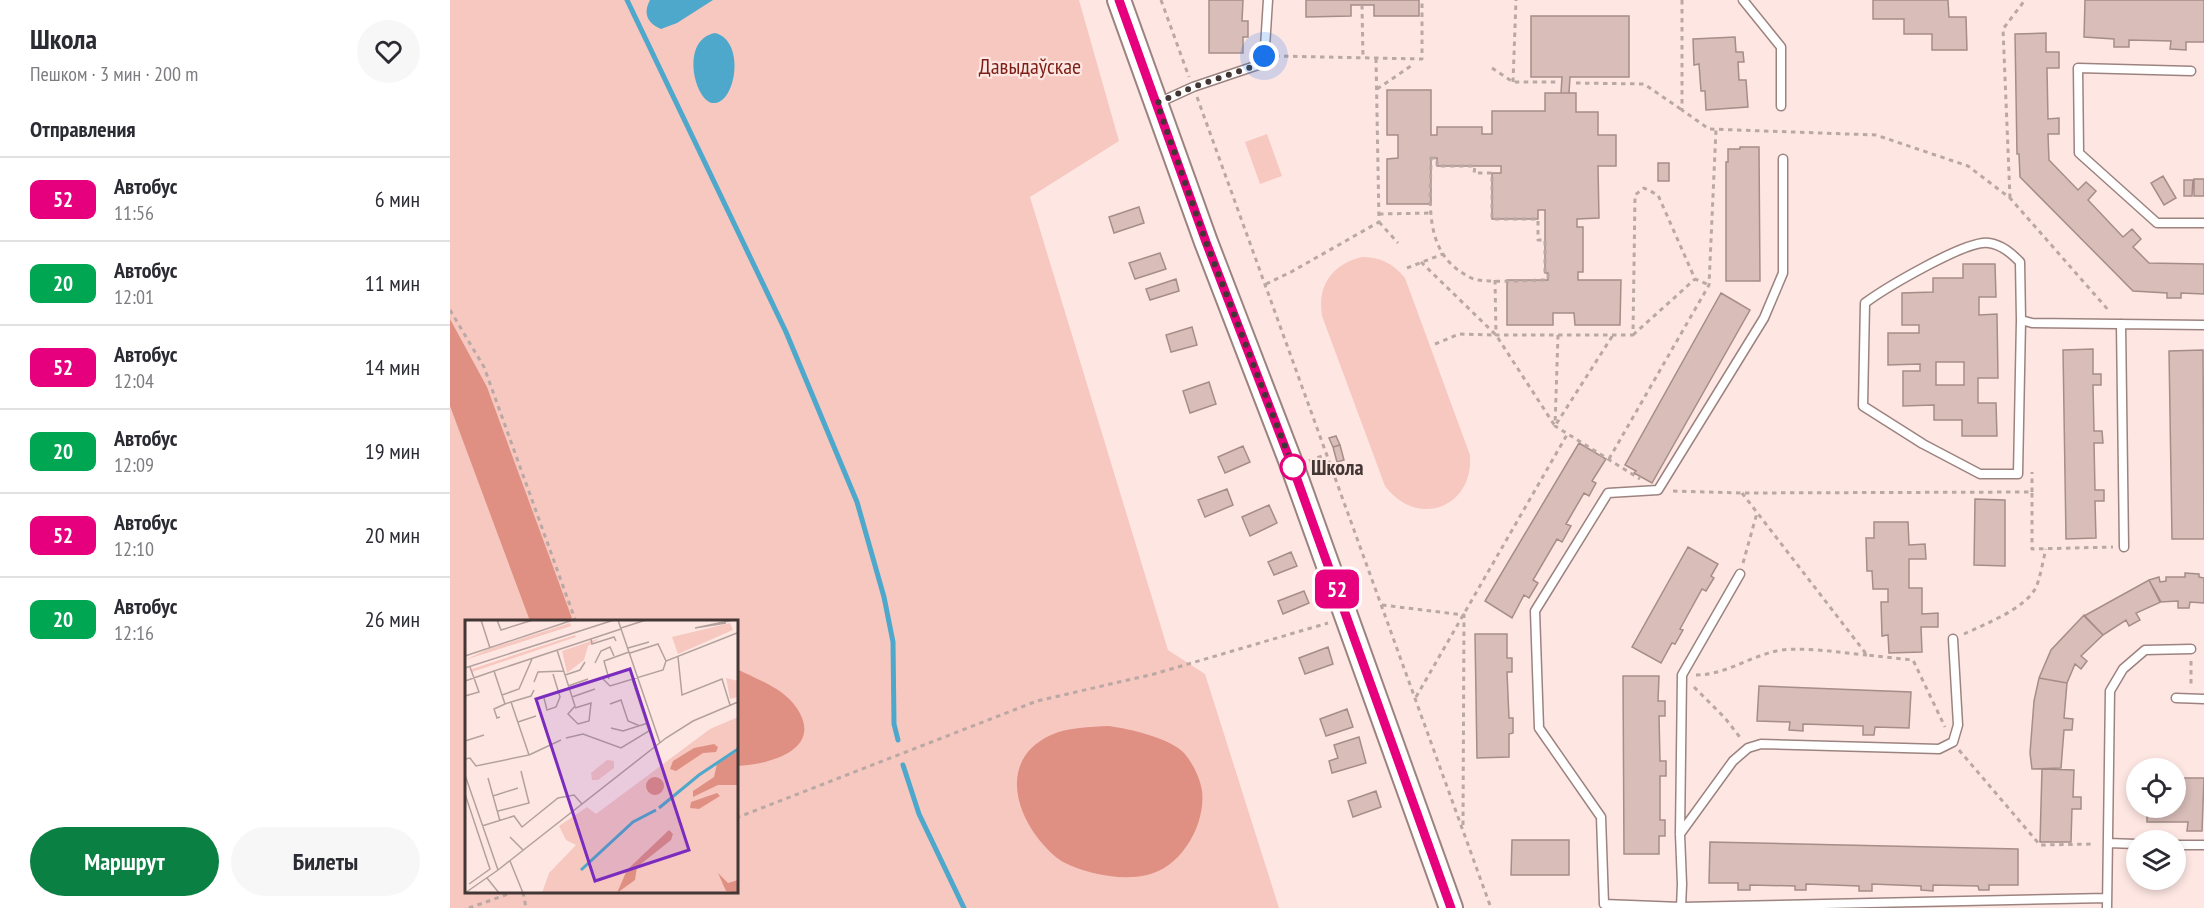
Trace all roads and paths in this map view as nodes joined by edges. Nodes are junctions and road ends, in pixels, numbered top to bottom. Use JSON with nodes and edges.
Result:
{"nodes":[{"id":1,"x":1119,"y":0,"type":"edge"},
{"id":2,"x":1161,"y":0,"type":"edge"},
{"id":3,"x":1268,"y":0,"type":"edge"},
{"id":4,"x":1422,"y":0,"type":"edge"},
{"id":5,"x":1516,"y":0,"type":"edge"},
{"id":6,"x":1682,"y":0,"type":"edge"},
{"id":7,"x":1743,"y":0,"type":"edge"},
{"id":8,"x":2025,"y":0,"type":"edge"},
{"id":9,"x":1362,"y":5,"type":"dead end"},
{"id":10,"x":1264,"y":56,"type":"junction"},
{"id":11,"x":1363,"y":58,"type":"junction"},
{"id":12,"x":1376,"y":58,"type":"junction"},
{"id":13,"x":1411,"y":66,"type":"dead end"},
{"id":14,"x":1492,"y":68,"type":"dead end"},
{"id":15,"x":2191,"y":71,"type":"dead end"},
{"id":16,"x":1514,"y":82,"type":"junction"},
{"id":17,"x":1559,"y":82,"type":"dead end"},
{"id":18,"x":1576,"y":83,"type":"dead end"},
{"id":19,"x":1193,"y":87,"type":"junction"},
{"id":20,"x":1377,"y":89,"type":"junction"},
{"id":21,"x":1157,"y":103,"type":"junction"},
{"id":22,"x":1781,"y":106,"type":"dead end"},
{"id":23,"x":1682,"y":110,"type":"junction"},
{"id":24,"x":1716,"y":129,"type":"junction"},
{"id":25,"x":1783,"y":159,"type":"dead end"},
{"id":26,"x":2010,"y":198,"type":"junction"},
{"id":27,"x":1431,"y":213,"type":"junction"},
{"id":28,"x":1378,"y":214,"type":"junction"},
{"id":29,"x":1379,"y":222,"type":"junction"},
{"id":30,"x":2204,"y":223,"type":"edge"},
{"id":31,"x":1398,"y":243,"type":"dead end"},
{"id":32,"x":1443,"y":254,"type":"junction"},
{"id":33,"x":1421,"y":262,"type":"junction"},
{"id":34,"x":1407,"y":268,"type":"dead end"},
{"id":35,"x":1695,"y":279,"type":"junction"},
{"id":36,"x":1495,"y":280,"type":"junction"},
{"id":37,"x":1266,"y":284,"type":"junction"},
{"id":38,"x":1709,"y":285,"type":"junction"},
{"id":39,"x":450,"y":310,"type":"edge"},
{"id":40,"x":2021,"y":320,"type":"junction"},
{"id":41,"x":2121,"y":324,"type":"junction"},
{"id":42,"x":2204,"y":325,"type":"edge"},
{"id":43,"x":1496,"y":335,"type":"junction"},
{"id":44,"x":1558,"y":335,"type":"junction"},
{"id":45,"x":1613,"y":335,"type":"junction"},
{"id":46,"x":1633,"y":335,"type":"junction"},
{"id":47,"x":1435,"y":344,"type":"dead end"},
{"id":48,"x":1555,"y":426,"type":"junction"},
{"id":49,"x":1568,"y":433,"type":"junction"},
{"id":50,"x":1609,"y":459,"type":"junction"},
{"id":51,"x":1658,"y":490,"type":"junction"},
{"id":52,"x":1742,"y":493,"type":"junction"},
{"id":53,"x":1757,"y":513,"type":"junction"},
{"id":54,"x":2124,"y":547,"type":"joint"},
{"id":55,"x":2046,"y":549,"type":"junction"},
{"id":56,"x":1740,"y":574,"type":"joint"},
{"id":57,"x":1382,"y":605,"type":"junction"},
{"id":58,"x":1464,"y":615,"type":"junction"},
{"id":59,"x":1347,"y":617,"type":"junction"},
{"id":60,"x":576,"y":620,"type":"edge"},
{"id":61,"x":1953,"y":639,"type":"joint"},
{"id":62,"x":2191,"y":649,"type":"joint"},
{"id":63,"x":1866,"y":655,"type":"junction"},
{"id":64,"x":1682,"y":675,"type":"junction"},
{"id":65,"x":1416,"y":698,"type":"junction"},
{"id":66,"x":2176,"y":698,"type":"dead end"},
{"id":67,"x":2191,"y":699,"type":"junction"},
{"id":68,"x":2204,"y":699,"type":"edge"},
{"id":69,"x":1953,"y":742,"type":"junction"},
{"id":70,"x":1748,"y":748,"type":"junction"},
{"id":71,"x":738,"y":817,"type":"edge"},
{"id":72,"x":1463,"y":830,"type":"junction"},
{"id":73,"x":1680,"y":834,"type":"junction"},
{"id":74,"x":2108,"y":843,"type":"junction"},
{"id":75,"x":2126,"y":844,"type":"edge"},
{"id":76,"x":2186,"y":845,"type":"edge"},
{"id":77,"x":2204,"y":845,"type":"edge"},
{"id":78,"x":509,"y":893,"type":"edge"},
{"id":79,"x":523,"y":893,"type":"edge"},
{"id":80,"x":2107,"y":898,"type":"junction"},
{"id":81,"x":1681,"y":907,"type":"edge"},
{"id":82,"x":469,"y":908,"type":"edge"},
{"id":83,"x":526,"y":908,"type":"edge"},
{"id":84,"x":1451,"y":908,"type":"edge"},
{"id":85,"x":1491,"y":908,"type":"edge"},
{"id":86,"x":2107,"y":908,"type":"edge"}],
"edges":[{"from":1,"to":21,"type":"main road"},
{"from":2,"to":19,"type":"path"},
{"from":3,"to":10,"type":"lane"},
{"from":4,"to":12,"type":"path"},
{"from":5,"to":16,"type":"path"},
{"from":6,"to":23,"type":"path"},
{"from":7,"to":22,"type":"lane"},
{"from":8,"to":26,"type":"path"},
{"from":9,"to":11,"type":"path"},
{"from":10,"to":11,"type":"path"},
{"from":10,"to":19,"type":"lane"},
{"from":11,"to":12,"type":"path"},
{"from":12,"to":20,"type":"path"},
{"from":13,"to":20,"type":"path"},
{"from":14,"to":16,"type":"path"},
{"from":15,"to":30,"type":"lane"},
{"from":16,"to":17,"type":"path"},
{"from":18,"to":23,"type":"path"},
{"from":19,"to":21,"type":"lane"},
{"from":19,"to":37,"type":"path"},
{"from":20,"to":28,"type":"path"},
{"from":21,"to":59,"type":"main road"},
{"from":23,"to":24,"type":"path"},
{"from":24,"to":26,"type":"path"},
{"from":24,"to":38,"type":"path"},
{"from":25,"to":51,"type":"lane"},
{"from":26,"to":41,"type":"path"},
{"from":27,"to":28,"type":"path"},
{"from":27,"to":32,"type":"path"},
{"from":27,"to":36,"type":"path"},
{"from":28,"to":29,"type":"path"},
{"from":29,"to":31,"type":"path"},
{"from":29,"to":37,"type":"path"},
{"from":32,"to":33,"type":"path"},
{"from":32,"to":36,"type":"path"},
{"from":33,"to":34,"type":"path"},
{"from":33,"to":43,"type":"path"},
{"from":35,"to":38,"type":"path"},
{"from":35,"to":46,"type":"path"},
{"from":35,"to":46,"type":"path"},
{"from":36,"to":43,"type":"path"},
{"from":37,"to":57,"type":"path"},
{"from":38,"to":50,"type":"path"},
{"from":39,"to":60,"type":"path"},
{"from":40,"to":40,"type":"lane"},
{"from":40,"to":41,"type":"lane"},
{"from":41,"to":42,"type":"lane"},
{"from":41,"to":54,"type":"lane"},
{"from":43,"to":44,"type":"path"},
{"from":43,"to":47,"type":"path"},
{"from":43,"to":48,"type":"path"},
{"from":44,"to":45,"type":"path"},
{"from":44,"to":48,"type":"path"},
{"from":45,"to":46,"type":"path"},
{"from":45,"to":48,"type":"path"},
{"from":48,"to":49,"type":"path"},
{"from":49,"to":50,"type":"path"},
{"from":49,"to":58,"type":"path"},
{"from":50,"to":51,"type":"path"},
{"from":51,"to":52,"type":"path"},
{"from":51,"to":81,"type":"lane"},
{"from":52,"to":53,"type":"path"},
{"from":52,"to":55,"type":"path"},
{"from":53,"to":56,"type":"path"},
{"from":53,"to":63,"type":"path"},
{"from":54,"to":55,"type":"path"},
{"from":55,"to":61,"type":"path"},
{"from":56,"to":64,"type":"lane"},
{"from":57,"to":58,"type":"path"},
{"from":57,"to":65,"type":"path"},
{"from":58,"to":65,"type":"path"},
{"from":58,"to":72,"type":"path"},
{"from":59,"to":71,"type":"path"},
{"from":59,"to":84,"type":"main road"},
{"from":61,"to":69,"type":"lane"},
{"from":62,"to":67,"type":"path"},
{"from":62,"to":74,"type":"lane"},
{"from":63,"to":64,"type":"path"},
{"from":63,"to":69,"type":"path"},
{"from":64,"to":70,"type":"path"},
{"from":64,"to":73,"type":"lane"},
{"from":65,"to":72,"type":"path"},
{"from":66,"to":67,"type":"lane"},
{"from":67,"to":68,"type":"lane"},
{"from":69,"to":70,"type":"lane"},
{"from":69,"to":74,"type":"path"},
{"from":70,"to":73,"type":"lane"},
{"from":72,"to":85,"type":"path"},
{"from":73,"to":81,"type":"lane"},
{"from":74,"to":75,"type":"lane"},
{"from":74,"to":80,"type":"lane"},
{"from":76,"to":77,"type":"lane"},
{"from":78,"to":82,"type":"path"},
{"from":79,"to":83,"type":"path"},
{"from":80,"to":81,"type":"lane"},
{"from":80,"to":86,"type":"lane"}]}
